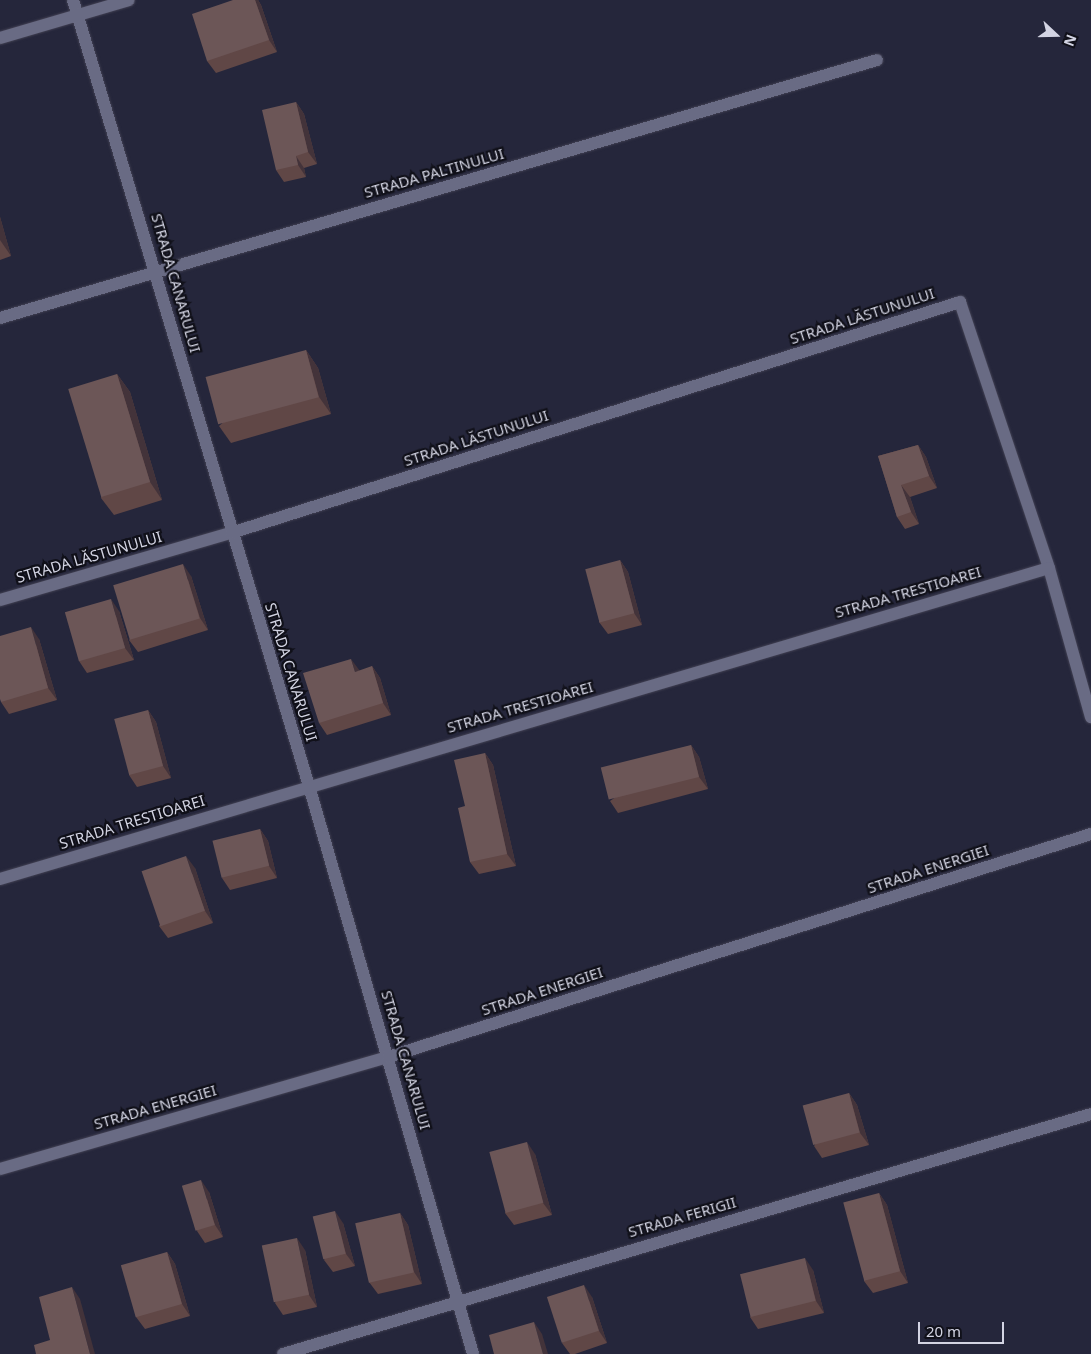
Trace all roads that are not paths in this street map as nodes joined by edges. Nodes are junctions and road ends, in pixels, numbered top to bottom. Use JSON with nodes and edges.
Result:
{"nodes":[{"id":1,"x":73,"y":0,"type":"edge"},
{"id":2,"x":129,"y":0,"type":"edge"},
{"id":3,"x":78,"y":16,"type":"junction"},
{"id":4,"x":0,"y":38,"type":"edge"},
{"id":5,"x":877,"y":60,"type":"dead end"},
{"id":6,"x":156,"y":272,"type":"junction"},
{"id":7,"x":0,"y":318,"type":"edge"},
{"id":8,"x":231,"y":533,"type":"junction"},
{"id":9,"x":1049,"y":568,"type":"junction"},
{"id":10,"x":0,"y":600,"type":"edge"},
{"id":11,"x":1091,"y":717,"type":"edge"},
{"id":12,"x":309,"y":786,"type":"junction"},
{"id":13,"x":1091,"y":834,"type":"edge"},
{"id":14,"x":0,"y":879,"type":"edge"},
{"id":15,"x":388,"y":1057,"type":"junction"},
{"id":16,"x":1091,"y":1114,"type":"edge"},
{"id":17,"x":0,"y":1169,"type":"edge"},
{"id":18,"x":458,"y":1300,"type":"junction"},
{"id":19,"x":283,"y":1354,"type":"edge"},
{"id":20,"x":473,"y":1354,"type":"edge"}],
"edges":[{"from":1,"to":3,"type":"street","name":"STRADA CANARULUI"},
{"from":2,"to":3,"type":"street"},
{"from":3,"to":4,"type":"street"},
{"from":3,"to":6,"type":"street","name":"STRADA CANARULUI"},
{"from":5,"to":6,"type":"street","name":"STRADA PALTINULUI"},
{"from":6,"to":7,"type":"street","name":"STRADA PALTINULUI"},
{"from":6,"to":8,"type":"street","name":"STRADA CANARULUI"},
{"from":8,"to":9,"type":"street","name":"STRADA LĂSTUNULUI"},
{"from":8,"to":10,"type":"street","name":"STRADA LĂSTUNULUI"},
{"from":8,"to":12,"type":"street","name":"STRADA CANARULUI"},
{"from":9,"to":11,"type":"street"},
{"from":9,"to":12,"type":"street","name":"STRADA TRESTIOAREI"},
{"from":12,"to":14,"type":"street","name":"STRADA TRESTIOAREI"},
{"from":12,"to":15,"type":"street","name":"STRADA CANARULUI"},
{"from":13,"to":15,"type":"street","name":"STRADA ENERGIEI"},
{"from":15,"to":17,"type":"street","name":"STRADA ENERGIEI"},
{"from":15,"to":18,"type":"street","name":"STRADA CANARULUI"},
{"from":16,"to":18,"type":"street","name":"STRADA FERIGII"},
{"from":18,"to":19,"type":"street","name":"STRADA FERIGII"},
{"from":18,"to":20,"type":"street","name":"STRADA CANARULUI"}]}
